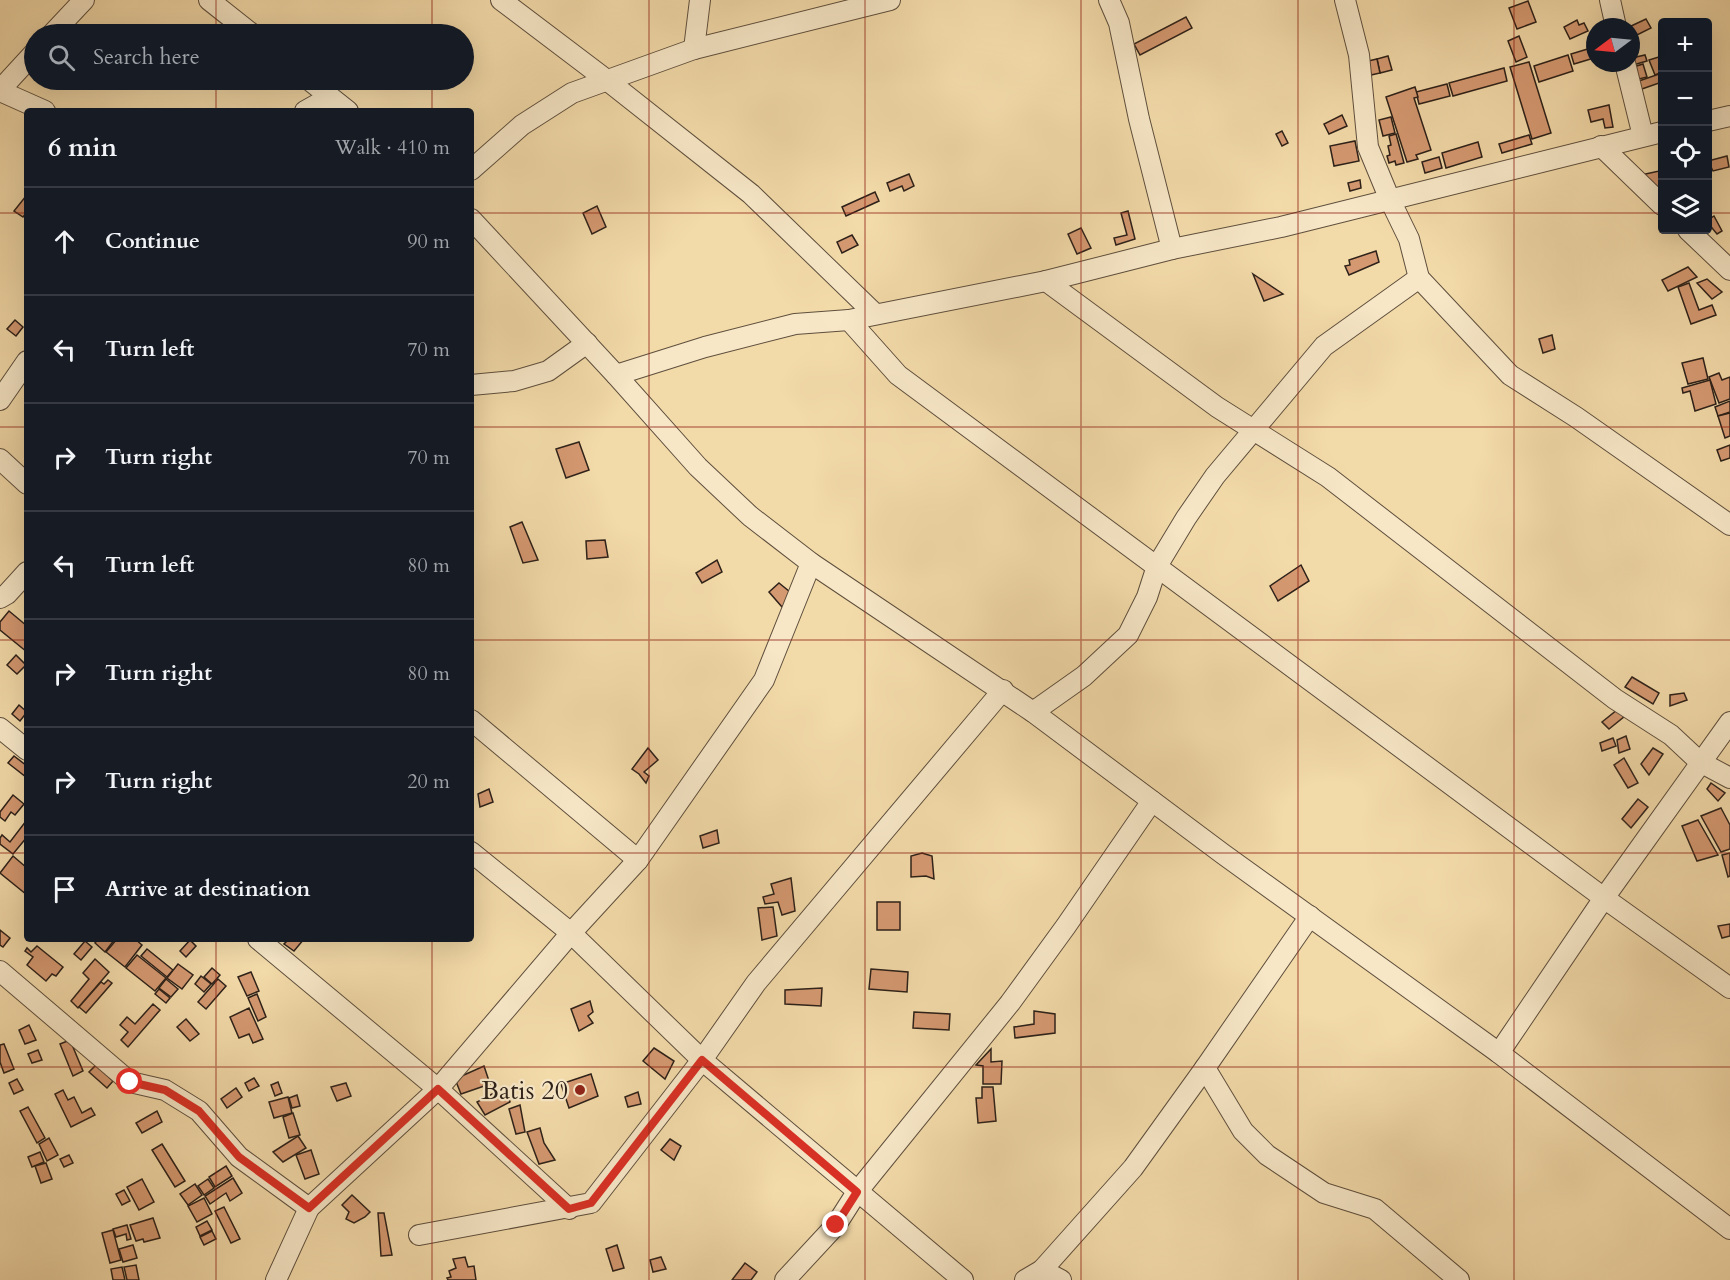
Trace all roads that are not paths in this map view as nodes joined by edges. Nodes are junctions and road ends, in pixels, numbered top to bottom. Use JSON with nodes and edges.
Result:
{"nodes":[{"id":1,"x":84,"y":0,"type":"edge"},
{"id":2,"x":209,"y":0,"type":"edge"},
{"id":3,"x":501,"y":0,"type":"edge"},
{"id":4,"x":700,"y":0,"type":"edge"},
{"id":5,"x":890,"y":0,"type":"edge"},
{"id":6,"x":1109,"y":0,"type":"edge"},
{"id":7,"x":1345,"y":0,"type":"edge"},
{"id":8,"x":1610,"y":0,"type":"edge"},
{"id":9,"x":1614,"y":18,"type":"edge"},
{"id":10,"x":61,"y":24,"type":"edge"},
{"id":11,"x":239,"y":24,"type":"edge"},
{"id":12,"x":694,"y":49,"type":"junction"},
{"id":13,"x":24,"y":64,"type":"edge"},
{"id":14,"x":1629,"y":72,"type":"edge"},
{"id":15,"x":608,"y":81,"type":"junction"},
{"id":16,"x":321,"y":90,"type":"edge"},
{"id":17,"x":0,"y":91,"type":"edge"},
{"id":18,"x":330,"y":97,"type":"junction"},
{"id":19,"x":38,"y":108,"type":"edge"},
{"id":20,"x":310,"y":108,"type":"edge"},
{"id":21,"x":344,"y":108,"type":"edge"},
{"id":22,"x":1730,"y":116,"type":"edge"},
{"id":23,"x":1712,"y":120,"type":"edge"},
{"id":24,"x":1653,"y":134,"type":"edge"},
{"id":25,"x":1601,"y":146,"type":"junction"},
{"id":26,"x":474,"y":167,"type":"edge"},
{"id":27,"x":1390,"y":200,"type":"junction"},
{"id":28,"x":1658,"y":201,"type":"edge"},
{"id":29,"x":474,"y":222,"type":"edge"},
{"id":30,"x":1692,"y":234,"type":"edge"},
{"id":31,"x":1172,"y":249,"type":"junction"},
{"id":32,"x":1730,"y":270,"type":"edge"},
{"id":33,"x":1419,"y":278,"type":"junction"},
{"id":34,"x":1046,"y":281,"type":"junction"},
{"id":35,"x":874,"y":314,"type":"junction"},
{"id":36,"x":849,"y":320,"type":"junction"},
{"id":37,"x":587,"y":343,"type":"junction"},
{"id":38,"x":24,"y":365,"type":"edge"},
{"id":39,"x":616,"y":375,"type":"junction"},
{"id":40,"x":474,"y":385,"type":"edge"},
{"id":41,"x":0,"y":400,"type":"edge"},
{"id":42,"x":1253,"y":430,"type":"junction"},
{"id":43,"x":0,"y":459,"type":"edge"},
{"id":44,"x":24,"y":481,"type":"edge"},
{"id":45,"x":1730,"y":525,"type":"edge"},
{"id":46,"x":811,"y":563,"type":"junction"},
{"id":47,"x":1157,"y":566,"type":"junction"},
{"id":48,"x":24,"y":575,"type":"edge"},
{"id":49,"x":0,"y":598,"type":"edge"},
{"id":50,"x":1004,"y":690,"type":"junction"},
{"id":51,"x":1033,"y":712,"type":"junction"},
{"id":52,"x":1730,"y":722,"type":"edge"},
{"id":53,"x":474,"y":723,"type":"edge"},
{"id":54,"x":0,"y":728,"type":"edge"},
{"id":55,"x":24,"y":748,"type":"edge"},
{"id":56,"x":1701,"y":762,"type":"junction"},
{"id":57,"x":1730,"y":778,"type":"edge"},
{"id":58,"x":1152,"y":801,"type":"junction"},
{"id":59,"x":474,"y":854,"type":"edge"},
{"id":60,"x":638,"y":860,"type":"junction"},
{"id":61,"x":1604,"y":898,"type":"junction"},
{"id":62,"x":1310,"y":916,"type":"junction"},
{"id":63,"x":571,"y":933,"type":"junction"},
{"id":64,"x":262,"y":942,"type":"edge"},
{"id":65,"x":0,"y":972,"type":"edge"},
{"id":66,"x":1730,"y":988,"type":"edge"},
{"id":67,"x":1499,"y":1053,"type":"junction"},
{"id":68,"x":702,"y":1060,"type":"junction"},
{"id":69,"x":1205,"y":1068,"type":"junction"},
{"id":70,"x":438,"y":1089,"type":"junction"},
{"id":71,"x":857,"y":1192,"type":"junction"},
{"id":72,"x":309,"y":1208,"type":"junction"},
{"id":73,"x":569,"y":1209,"type":"junction"},
{"id":74,"x":1730,"y":1229,"type":"edge"},
{"id":75,"x":420,"y":1235,"type":"dead end"},
{"id":76,"x":1042,"y":1270,"type":"junction"},
{"id":77,"x":276,"y":1280,"type":"edge"},
{"id":78,"x":785,"y":1280,"type":"edge"},
{"id":79,"x":963,"y":1280,"type":"edge"},
{"id":80,"x":1025,"y":1280,"type":"edge"},
{"id":81,"x":1061,"y":1280,"type":"edge"},
{"id":82,"x":1459,"y":1280,"type":"edge"}],
"edges":[{"from":1,"to":10,"type":"street"},
{"from":2,"to":11,"type":"street"},
{"from":3,"to":15,"type":"street"},
{"from":4,"to":12,"type":"street"},
{"from":5,"to":12,"type":"street"},
{"from":6,"to":31,"type":"street"},
{"from":7,"to":27,"type":"street"},
{"from":8,"to":9,"type":"street"},
{"from":12,"to":15,"type":"street"},
{"from":13,"to":17,"type":"street"},
{"from":14,"to":24,"type":"street"},
{"from":15,"to":26,"type":"street"},
{"from":15,"to":35,"type":"street"},
{"from":16,"to":18,"type":"street"},
{"from":17,"to":19,"type":"street"},
{"from":18,"to":20,"type":"street"},
{"from":18,"to":21,"type":"street"},
{"from":22,"to":23,"type":"street"},
{"from":24,"to":25,"type":"street"},
{"from":25,"to":27,"type":"street"},
{"from":25,"to":28,"type":"street"},
{"from":27,"to":31,"type":"street"},
{"from":27,"to":33,"type":"street"},
{"from":29,"to":37,"type":"street"},
{"from":30,"to":32,"type":"street"},
{"from":31,"to":34,"type":"street"},
{"from":33,"to":42,"type":"street"},
{"from":33,"to":45,"type":"street"},
{"from":34,"to":35,"type":"street"},
{"from":34,"to":42,"type":"street"},
{"from":35,"to":36,"type":"street"},
{"from":36,"to":39,"type":"street"},
{"from":36,"to":47,"type":"street"},
{"from":37,"to":39,"type":"street"},
{"from":37,"to":40,"type":"street"},
{"from":38,"to":41,"type":"street"},
{"from":39,"to":46,"type":"street"},
{"from":42,"to":47,"type":"street"},
{"from":42,"to":56,"type":"street"},
{"from":43,"to":44,"type":"street"},
{"from":46,"to":50,"type":"street"},
{"from":46,"to":60,"type":"street"},
{"from":47,"to":51,"type":"street"},
{"from":47,"to":61,"type":"street"},
{"from":48,"to":49,"type":"street"},
{"from":50,"to":51,"type":"street"},
{"from":50,"to":68,"type":"street"},
{"from":51,"to":58,"type":"street"},
{"from":52,"to":56,"type":"street"},
{"from":53,"to":60,"type":"street"},
{"from":54,"to":55,"type":"street"},
{"from":56,"to":57,"type":"street"},
{"from":56,"to":61,"type":"street"},
{"from":58,"to":62,"type":"street"},
{"from":58,"to":71,"type":"street"},
{"from":59,"to":63,"type":"street"},
{"from":60,"to":63,"type":"street"},
{"from":61,"to":66,"type":"street"},
{"from":61,"to":67,"type":"street"},
{"from":62,"to":67,"type":"street"},
{"from":62,"to":69,"type":"street"},
{"from":63,"to":68,"type":"street"},
{"from":63,"to":70,"type":"street"},
{"from":64,"to":70,"type":"street"},
{"from":65,"to":72,"type":"street"},
{"from":67,"to":74,"type":"street"},
{"from":68,"to":71,"type":"street"},
{"from":68,"to":73,"type":"street"},
{"from":69,"to":76,"type":"street"},
{"from":69,"to":82,"type":"street"},
{"from":70,"to":72,"type":"street"},
{"from":70,"to":73,"type":"street"},
{"from":71,"to":78,"type":"street"},
{"from":71,"to":79,"type":"street"},
{"from":72,"to":77,"type":"street"},
{"from":73,"to":75,"type":"street"},
{"from":76,"to":80,"type":"street"},
{"from":76,"to":81,"type":"street"}]}
